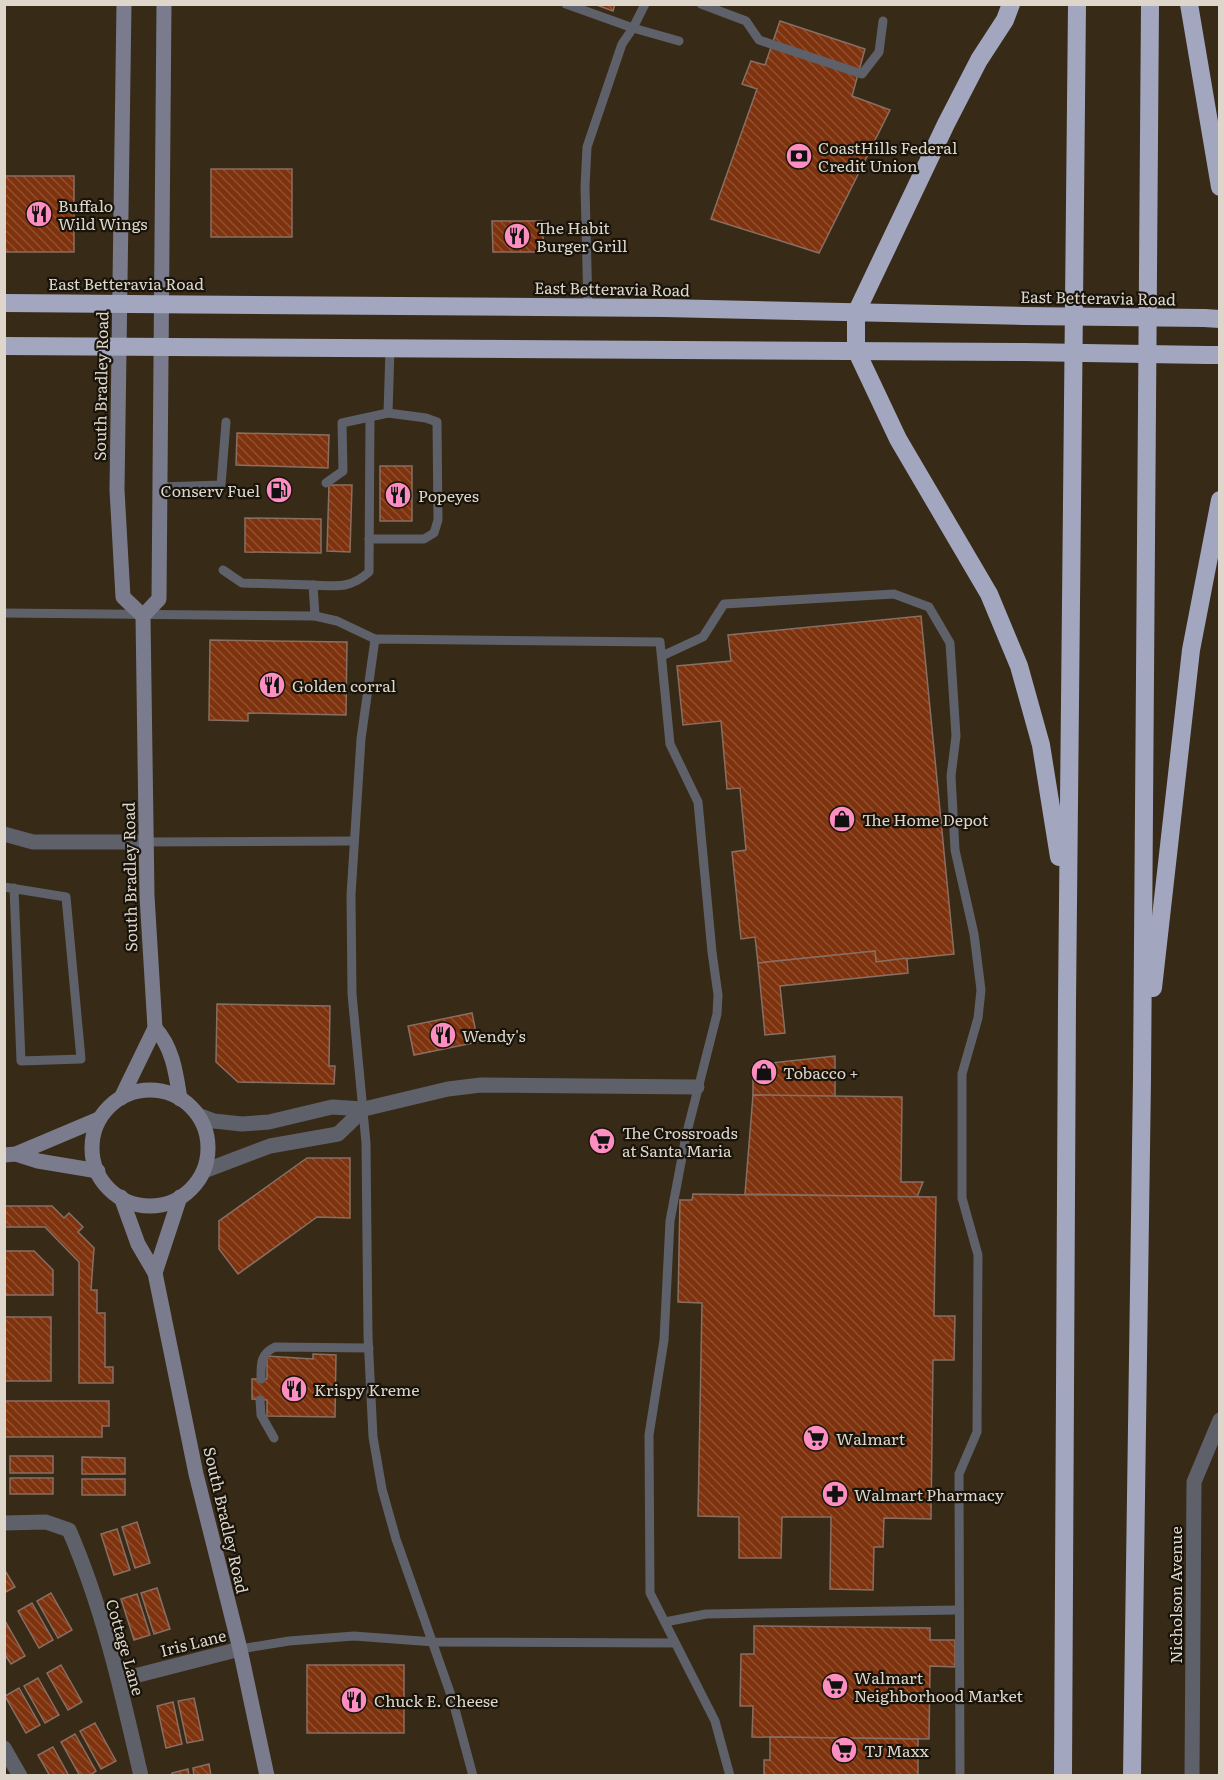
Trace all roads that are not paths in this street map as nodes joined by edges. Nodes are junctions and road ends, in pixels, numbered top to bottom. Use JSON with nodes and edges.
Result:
{"nodes":[{"id":1,"x":124,"y":4,"type":"edge"},
{"id":2,"x":164,"y":4,"type":"edge"},
{"id":3,"x":566,"y":4,"type":"edge"},
{"id":4,"x":645,"y":4,"type":"edge"},
{"id":5,"x":701,"y":4,"type":"edge"},
{"id":6,"x":1011,"y":4,"type":"edge"},
{"id":7,"x":1077,"y":4,"type":"edge"},
{"id":8,"x":1150,"y":4,"type":"edge"},
{"id":9,"x":1189,"y":4,"type":"edge"},
{"id":10,"x":883,"y":21,"type":"dead end"},
{"id":11,"x":633,"y":28,"type":"junction"},
{"id":12,"x":679,"y":41,"type":"dead end"},
{"id":13,"x":1220,"y":187,"type":"edge"},
{"id":14,"x":119,"y":302,"type":"junction"},
{"id":15,"x":160,"y":302,"type":"junction"},
{"id":16,"x":4,"y":303,"type":"edge"},
{"id":17,"x":588,"y":308,"type":"junction"},
{"id":18,"x":856,"y":313,"type":"junction"},
{"id":19,"x":1212,"y":319,"type":"edge"},
{"id":20,"x":4,"y":346,"type":"edge"},
{"id":21,"x":118,"y":347,"type":"junction"},
{"id":22,"x":160,"y":347,"type":"junction"},
{"id":23,"x":390,"y":349,"type":"junction"},
{"id":24,"x":856,"y":351,"type":"junction"},
{"id":25,"x":1213,"y":355,"type":"edge"},
{"id":26,"x":388,"y":413,"type":"junction"},
{"id":27,"x":370,"y":419,"type":"junction"},
{"id":28,"x":226,"y":423,"type":"dead end"},
{"id":29,"x":326,"y":483,"type":"dead end"},
{"id":30,"x":160,"y":486,"type":"junction"},
{"id":31,"x":1220,"y":500,"type":"edge"},
{"id":32,"x":369,"y":539,"type":"junction"},
{"id":33,"x":223,"y":570,"type":"dead end"},
{"id":34,"x":313,"y":585,"type":"junction"},
{"id":35,"x":4,"y":613,"type":"edge"},
{"id":36,"x":143,"y":616,"type":"junction"},
{"id":37,"x":315,"y":616,"type":"junction"},
{"id":38,"x":375,"y":639,"type":"junction"},
{"id":39,"x":662,"y":656,"type":"junction"},
{"id":40,"x":4,"y":834,"type":"edge"},
{"id":41,"x":354,"y":841,"type":"junction"},
{"id":42,"x":146,"y":842,"type":"junction"},
{"id":43,"x":9,"y":888,"type":"edge"},
{"id":44,"x":1067,"y":1002,"type":"junction"},
{"id":45,"x":155,"y":1028,"type":"junction"},
{"id":46,"x":1142,"y":1079,"type":"junction"},
{"id":47,"x":697,"y":1087,"type":"junction"},
{"id":48,"x":121,"y":1098,"type":"junction"},
{"id":49,"x":180,"y":1099,"type":"junction"},
{"id":50,"x":364,"y":1109,"type":"junction"},
{"id":51,"x":198,"y":1115,"type":"junction"},
{"id":52,"x":99,"y":1119,"type":"junction"},
{"id":53,"x":10,"y":1154,"type":"edge"},
{"id":54,"x":98,"y":1171,"type":"junction"},
{"id":55,"x":204,"y":1172,"type":"junction"},
{"id":56,"x":121,"y":1197,"type":"junction"},
{"id":57,"x":180,"y":1197,"type":"junction"},
{"id":58,"x":155,"y":1273,"type":"junction"},
{"id":59,"x":369,"y":1348,"type":"junction"},
{"id":60,"x":261,"y":1379,"type":"dead end"},
{"id":61,"x":260,"y":1400,"type":"dead end"},
{"id":62,"x":1220,"y":1420,"type":"edge"},
{"id":63,"x":274,"y":1437,"type":"dead end"},
{"id":64,"x":4,"y":1523,"type":"edge"},
{"id":65,"x":958,"y":1610,"type":"junction"},
{"id":66,"x":665,"y":1622,"type":"junction"},
{"id":67,"x":434,"y":1642,"type":"junction"},
{"id":68,"x":675,"y":1643,"type":"junction"},
{"id":69,"x":240,"y":1649,"type":"junction"},
{"id":70,"x":119,"y":1680,"type":"junction"},
{"id":71,"x":4,"y":1748,"type":"edge"},
{"id":72,"x":20,"y":1776,"type":"edge"},
{"id":73,"x":141,"y":1776,"type":"edge"},
{"id":74,"x":267,"y":1776,"type":"edge"},
{"id":75,"x":473,"y":1776,"type":"edge"},
{"id":76,"x":730,"y":1776,"type":"edge"},
{"id":77,"x":960,"y":1776,"type":"edge"},
{"id":78,"x":1063,"y":1776,"type":"edge"},
{"id":79,"x":1132,"y":1776,"type":"edge"},
{"id":80,"x":1192,"y":1776,"type":"edge"}],
"edges":[{"from":1,"to":14,"type":"street","name":"South Bradley Road"},
{"from":2,"to":15,"type":"street"},
{"from":3,"to":11,"type":"lane"},
{"from":4,"to":11,"type":"lane"},
{"from":5,"to":10,"type":"lane"},
{"from":6,"to":18,"type":"highway"},
{"from":7,"to":44,"type":"highway"},
{"from":8,"to":46,"type":"highway"},
{"from":9,"to":13,"type":"highway"},
{"from":11,"to":12,"type":"lane"},
{"from":11,"to":17,"type":"lane"},
{"from":14,"to":15,"type":"highway","name":"East Betteravia Road"},
{"from":14,"to":16,"type":"highway","name":"East Betteravia Road"},
{"from":14,"to":21,"type":"street","name":"South Bradley Road"},
{"from":15,"to":17,"type":"highway","name":"East Betteravia Road"},
{"from":15,"to":22,"type":"street"},
{"from":17,"to":18,"type":"highway","name":"East Betteravia Road"},
{"from":18,"to":19,"type":"highway","name":"East Betteravia Road","bridge":true},
{"from":18,"to":24,"type":"highway"},
{"from":20,"to":21,"type":"highway"},
{"from":21,"to":22,"type":"highway"},
{"from":21,"to":36,"type":"street","name":"South Bradley Road"},
{"from":22,"to":23,"type":"highway"},
{"from":22,"to":30,"type":"street"},
{"from":23,"to":24,"type":"highway"},
{"from":23,"to":26,"type":"lane"},
{"from":24,"to":25,"type":"highway","bridge":true},
{"from":24,"to":44,"type":"highway"},
{"from":26,"to":27,"type":"lane"},
{"from":26,"to":32,"type":"lane"},
{"from":27,"to":29,"type":"lane"},
{"from":27,"to":32,"type":"lane"},
{"from":28,"to":30,"type":"lane"},
{"from":30,"to":36,"type":"street"},
{"from":31,"to":46,"type":"highway"},
{"from":32,"to":34,"type":"lane"},
{"from":33,"to":34,"type":"lane"},
{"from":34,"to":37,"type":"lane"},
{"from":35,"to":36,"type":"lane"},
{"from":36,"to":37,"type":"lane"},
{"from":36,"to":42,"type":"street","name":"South Bradley Road"},
{"from":37,"to":38,"type":"lane"},
{"from":38,"to":39,"type":"lane"},
{"from":38,"to":41,"type":"lane"},
{"from":39,"to":47,"type":"lane"},
{"from":39,"to":65,"type":"lane"},
{"from":40,"to":42,"type":"street"},
{"from":41,"to":42,"type":"lane"},
{"from":41,"to":50,"type":"lane"},
{"from":42,"to":45,"type":"street","name":"South Bradley Road"},
{"from":43,"to":43,"type":"lane"},
{"from":44,"to":78,"type":"highway"},
{"from":45,"to":48,"type":"street"},
{"from":45,"to":49,"type":"street","name":"South Bradley Road"},
{"from":46,"to":79,"type":"highway"},
{"from":47,"to":50,"type":"street"},
{"from":47,"to":66,"type":"lane"},
{"from":48,"to":49,"type":"street"},
{"from":48,"to":52,"type":"street"},
{"from":49,"to":51,"type":"street"},
{"from":50,"to":51,"type":"street"},
{"from":50,"to":55,"type":"street"},
{"from":50,"to":59,"type":"lane"},
{"from":51,"to":55,"type":"street"},
{"from":52,"to":53,"type":"street"},
{"from":52,"to":54,"type":"street"},
{"from":53,"to":54,"type":"street"},
{"from":54,"to":56,"type":"street"},
{"from":55,"to":57,"type":"street"},
{"from":56,"to":57,"type":"street"},
{"from":56,"to":58,"type":"street","name":"South Bradley Road"},
{"from":57,"to":58,"type":"street","name":"South Bradley Road"},
{"from":58,"to":69,"type":"street","name":"South Bradley Road"},
{"from":59,"to":60,"type":"lane"},
{"from":59,"to":67,"type":"lane"},
{"from":61,"to":63,"type":"lane"},
{"from":62,"to":80,"type":"street","name":"Nicholson Avenue"},
{"from":64,"to":70,"type":"street","name":"Cottage Lane"},
{"from":65,"to":66,"type":"lane"},
{"from":65,"to":77,"type":"lane"},
{"from":66,"to":68,"type":"lane"},
{"from":67,"to":68,"type":"lane"},
{"from":67,"to":69,"type":"lane"},
{"from":67,"to":75,"type":"lane"},
{"from":68,"to":76,"type":"lane"},
{"from":69,"to":70,"type":"street","name":"Iris Lane"},
{"from":69,"to":74,"type":"street","name":"South Bradley Road"},
{"from":70,"to":73,"type":"street","name":"Cottage Lane"},
{"from":71,"to":72,"type":"street"}]}
